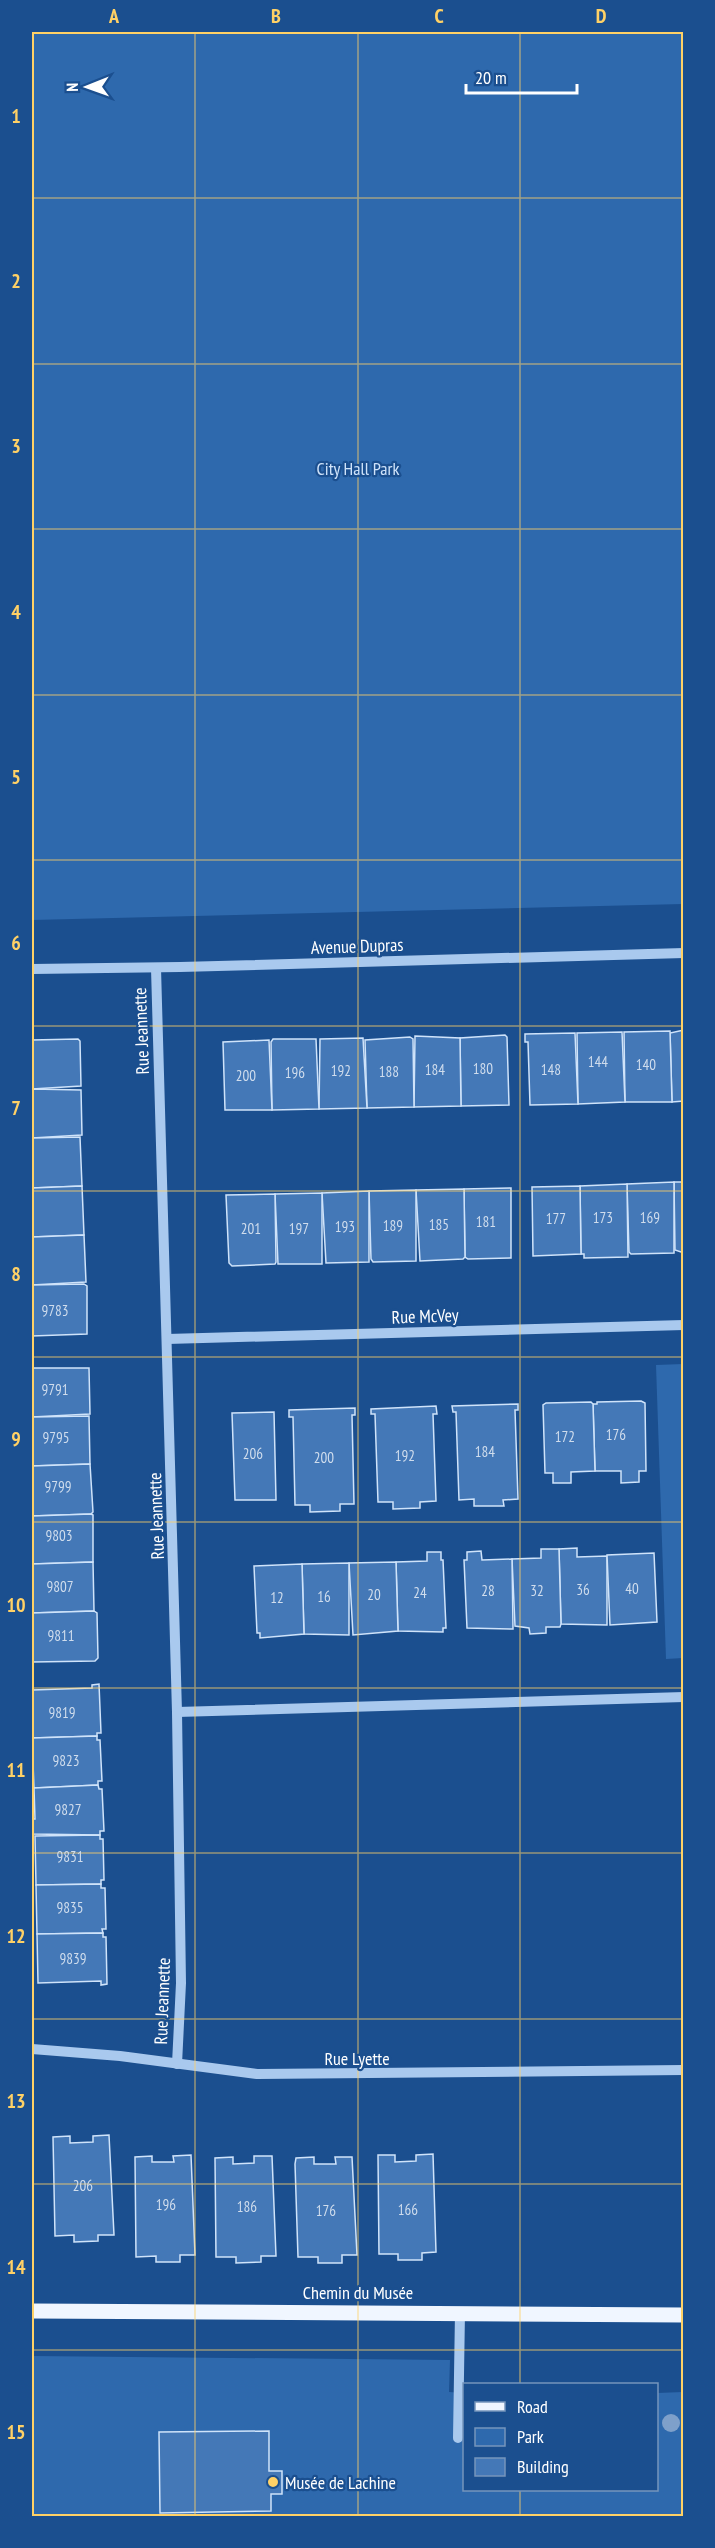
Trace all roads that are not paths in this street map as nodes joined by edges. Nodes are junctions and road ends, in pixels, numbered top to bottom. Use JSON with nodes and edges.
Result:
{"nodes":[{"id":1,"x":684,"y":953,"type":"edge"},
{"id":2,"x":156,"y":968,"type":"junction"},
{"id":3,"x":32,"y":969,"type":"edge"},
{"id":4,"x":684,"y":1325,"type":"edge"},
{"id":5,"x":167,"y":1339,"type":"junction"},
{"id":6,"x":684,"y":1697,"type":"edge"},
{"id":7,"x":177,"y":1712,"type":"junction"},
{"id":8,"x":32,"y":2049,"type":"edge"},
{"id":9,"x":177,"y":2064,"type":"junction"},
{"id":10,"x":684,"y":2070,"type":"edge"},
{"id":11,"x":32,"y":2311,"type":"edge"},
{"id":12,"x":460,"y":2312,"type":"junction"},
{"id":13,"x":684,"y":2314,"type":"edge"},
{"id":14,"x":458,"y":2438,"type":"dead end"}],
"edges":[{"from":1,"to":2,"type":"street","name":"Avenue Dupras"},
{"from":2,"to":3,"type":"street","name":"Avenue Dupras"},
{"from":2,"to":5,"type":"street","name":"Rue Jeannette"},
{"from":4,"to":5,"type":"street","name":"Rue McVey"},
{"from":5,"to":7,"type":"street","name":"Rue Jeannette"},
{"from":6,"to":7,"type":"street"},
{"from":7,"to":9,"type":"street","name":"Rue Jeannette"},
{"from":8,"to":9,"type":"street","name":"Rue Lyette"},
{"from":9,"to":10,"type":"street","name":"Rue Lyette"},
{"from":11,"to":12,"type":"main road","name":"Chemin du Musée"},
{"from":12,"to":13,"type":"main road","name":"Chemin du Musée"},
{"from":12,"to":14,"type":"street"}]}
